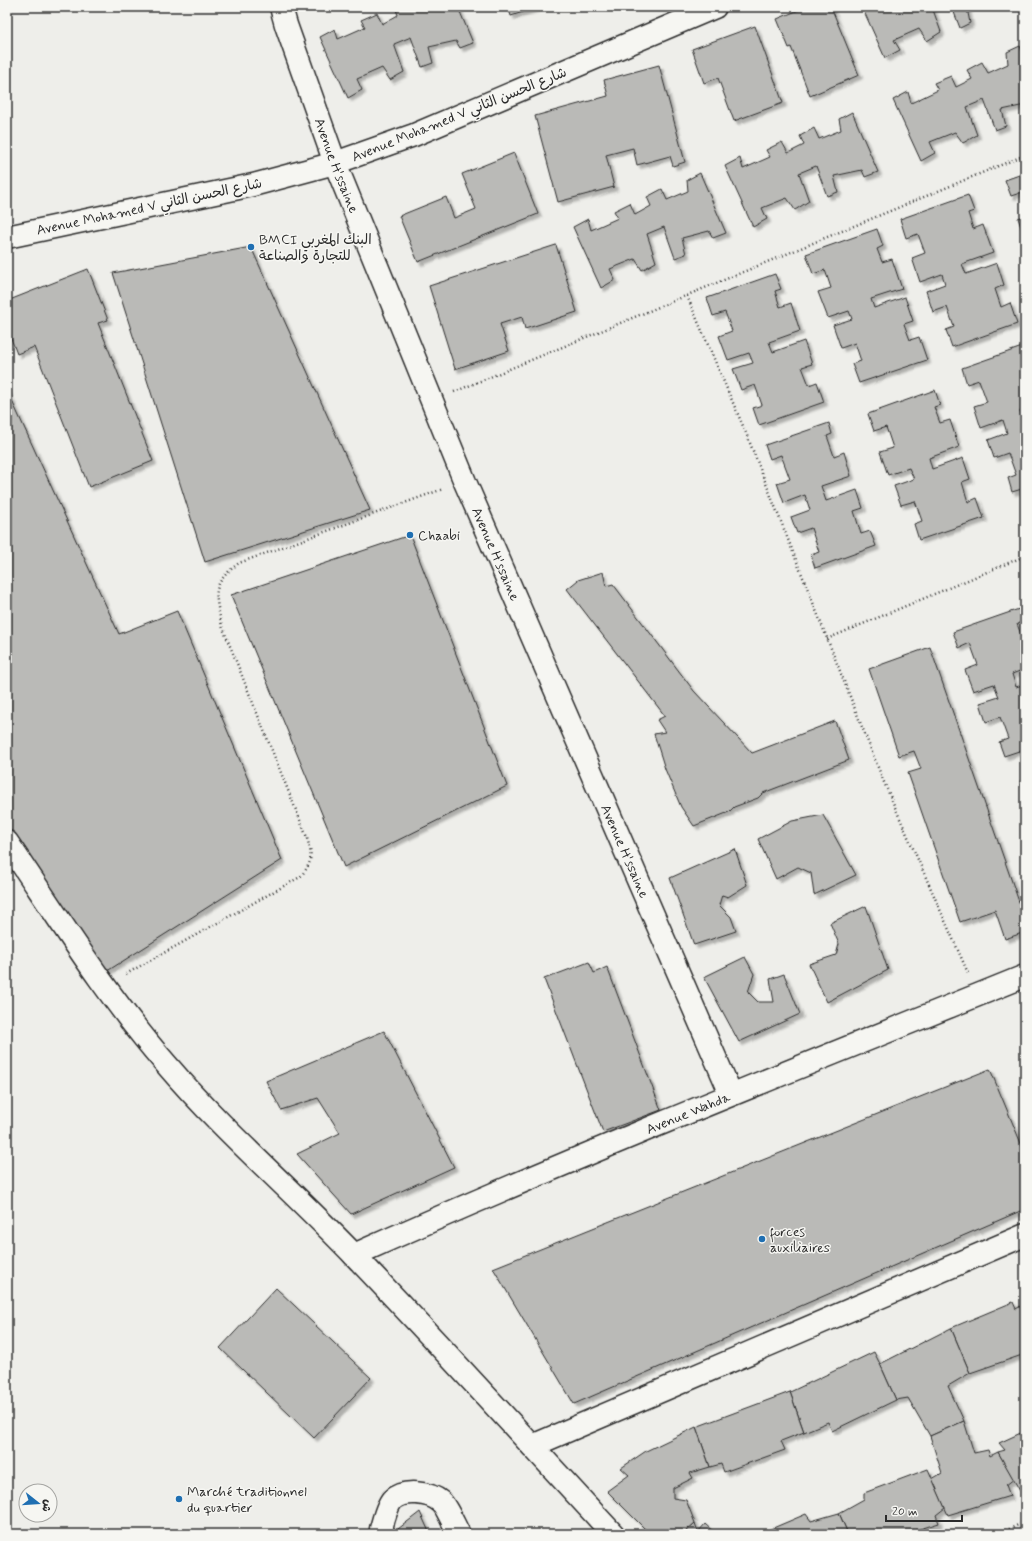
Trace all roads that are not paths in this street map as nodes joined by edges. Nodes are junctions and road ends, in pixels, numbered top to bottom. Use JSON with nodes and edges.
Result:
{"nodes":[{"id":1,"x":281,"y":7,"type":"edge"},
{"id":2,"x":715,"y":7,"type":"edge"},
{"id":3,"x":335,"y":163,"type":"junction"},
{"id":4,"x":7,"y":237,"type":"edge"},
{"id":5,"x":7,"y":842,"type":"edge"},
{"id":6,"x":1025,"y":976,"type":"edge"},
{"id":7,"x":731,"y":1094,"type":"junction"},
{"id":8,"x":1025,"y":1235,"type":"edge"},
{"id":9,"x":354,"y":1255,"type":"junction"},
{"id":10,"x":532,"y":1446,"type":"junction"},
{"id":11,"x":384,"y":1534,"type":"edge"},
{"id":12,"x":458,"y":1534,"type":"edge"},
{"id":13,"x":613,"y":1534,"type":"edge"}],
"edges":[{"from":1,"to":3,"type":"street","name":"Avenue H'ssaine"},
{"from":2,"to":3,"type":"street","name":"Avenue Mohamed V شارع الحسن الثاني"},
{"from":3,"to":4,"type":"street","name":"Avenue Mohamed V شارع الحسن الثاني"},
{"from":3,"to":7,"type":"street","name":"Avenue H'ssaine"},
{"from":5,"to":9,"type":"street"},
{"from":6,"to":7,"type":"street","name":"Avenue Wahda"},
{"from":7,"to":9,"type":"street","name":"Avenue Wahda"},
{"from":8,"to":10,"type":"street"},
{"from":9,"to":10,"type":"street"},
{"from":10,"to":13,"type":"street"},
{"from":11,"to":12,"type":"street"}]}
